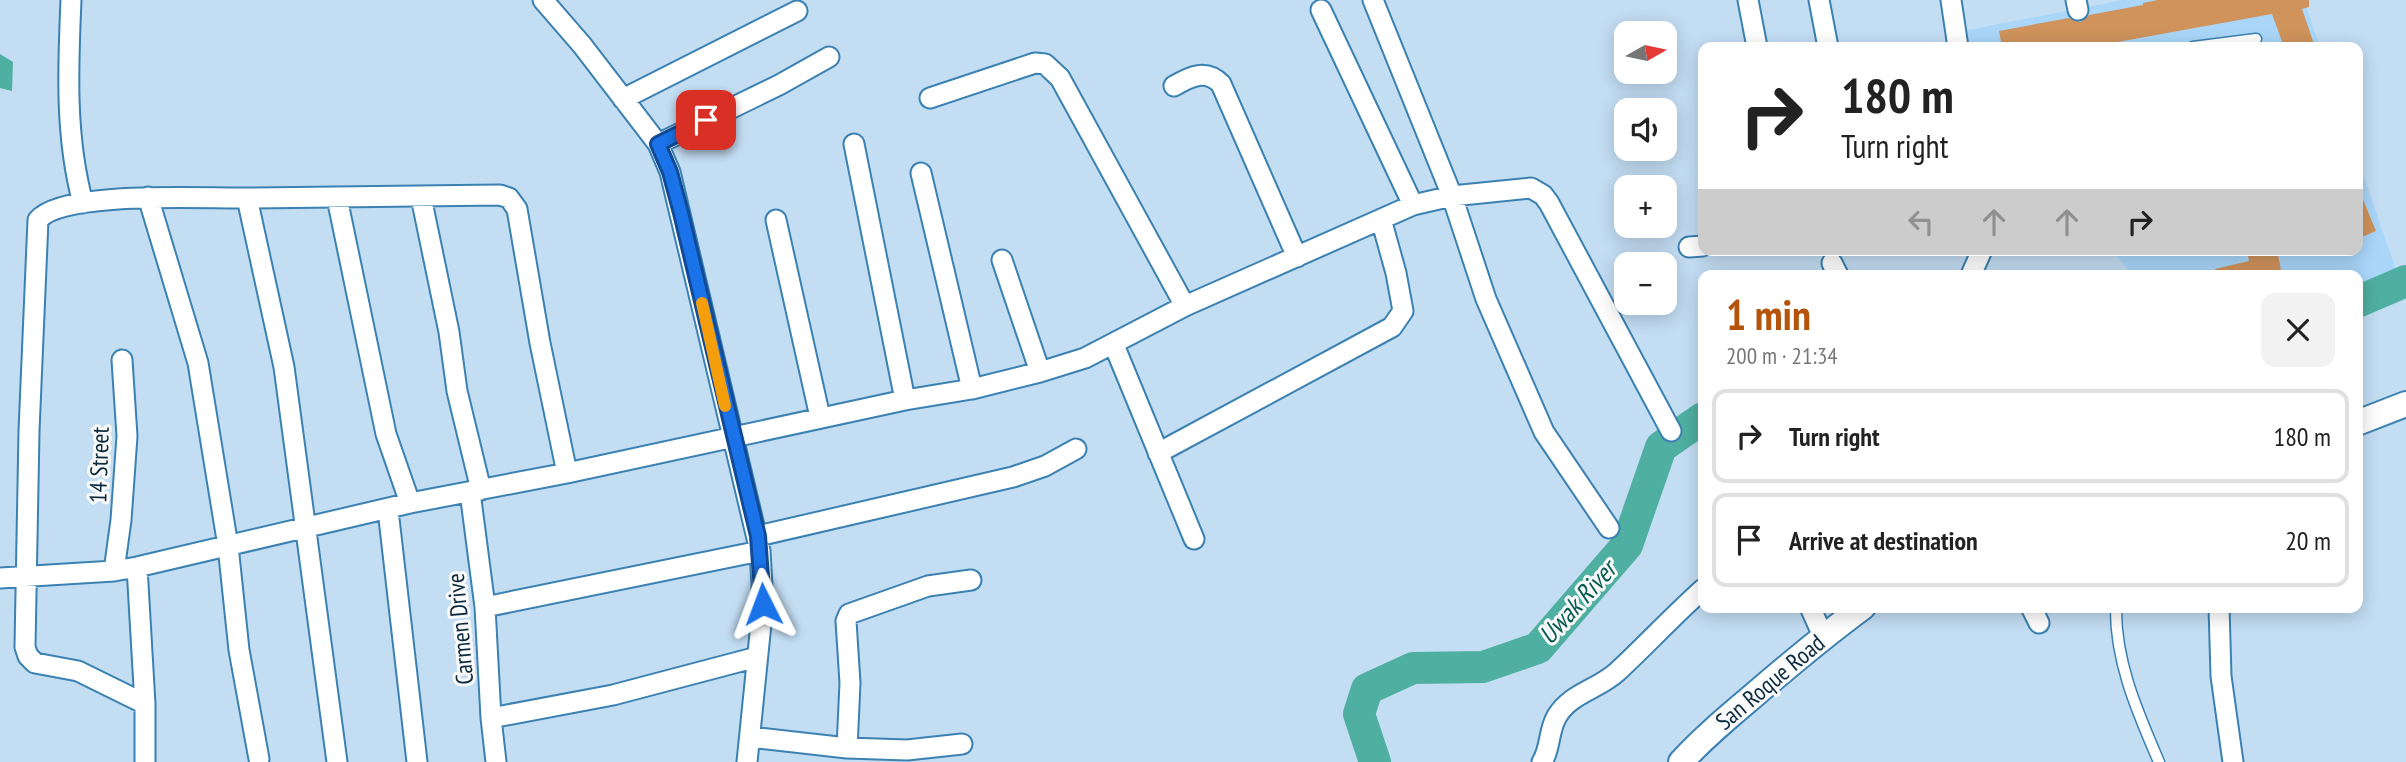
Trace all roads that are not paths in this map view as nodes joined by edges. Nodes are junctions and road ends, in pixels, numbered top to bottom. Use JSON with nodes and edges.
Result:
{"nodes":[{"id":1,"x":71,"y":0,"type":"edge"},
{"id":2,"x":542,"y":0,"type":"edge"},
{"id":3,"x":1373,"y":0,"type":"edge"},
{"id":4,"x":1748,"y":0,"type":"edge"},
{"id":5,"x":1819,"y":0,"type":"edge"},
{"id":6,"x":1951,"y":0,"type":"edge"},
{"id":7,"x":1321,"y":10,"type":"dead end"},
{"id":8,"x":797,"y":11,"type":"dead end"},
{"id":9,"x":2256,"y":39,"type":"dead end"},
{"id":10,"x":1756,"y":42,"type":"edge"},
{"id":11,"x":1827,"y":42,"type":"edge"},
{"id":12,"x":1957,"y":42,"type":"edge"},
{"id":13,"x":2232,"y":42,"type":"edge"},
{"id":14,"x":830,"y":57,"type":"dead end"},
{"id":15,"x":1174,"y":86,"type":"dead end"},
{"id":16,"x":930,"y":98,"type":"dead end"},
{"id":17,"x":623,"y":99,"type":"junction"},
{"id":18,"x":658,"y":144,"type":"junction"},
{"id":19,"x":854,"y":144,"type":"dead end"},
{"id":20,"x":921,"y":173,"type":"dead end"},
{"id":21,"x":1452,"y":196,"type":"junction"},
{"id":22,"x":148,"y":197,"type":"junction"},
{"id":23,"x":421,"y":197,"type":"junction"},
{"id":24,"x":247,"y":198,"type":"junction"},
{"id":25,"x":337,"y":198,"type":"junction"},
{"id":26,"x":83,"y":204,"type":"junction"},
{"id":27,"x":1413,"y":205,"type":"junction"},
{"id":28,"x":1381,"y":219,"type":"junction"},
{"id":29,"x":776,"y":220,"type":"dead end"},
{"id":30,"x":1297,"y":257,"type":"junction"},
{"id":31,"x":1002,"y":260,"type":"dead end"},
{"id":32,"x":1185,"y":306,"type":"junction"},
{"id":33,"x":1114,"y":345,"type":"junction"},
{"id":34,"x":122,"y":360,"type":"dead end"},
{"id":35,"x":1040,"y":372,"type":"junction"},
{"id":36,"x":972,"y":389,"type":"junction"},
{"id":37,"x":905,"y":400,"type":"junction"},
{"id":38,"x":2406,"y":404,"type":"edge"},
{"id":39,"x":820,"y":417,"type":"junction"},
{"id":40,"x":2363,"y":421,"type":"edge"},
{"id":41,"x":1671,"y":431,"type":"dead end"},
{"id":42,"x":732,"y":436,"type":"junction"},
{"id":43,"x":1076,"y":449,"type":"dead end"},
{"id":44,"x":1158,"y":453,"type":"junction"},
{"id":45,"x":567,"y":473,"type":"junction"},
{"id":46,"x":475,"y":491,"type":"junction"},
{"id":47,"x":410,"y":503,"type":"junction"},
{"id":48,"x":388,"y":510,"type":"junction"},
{"id":49,"x":306,"y":528,"type":"junction"},
{"id":50,"x":1609,"y":528,"type":"dead end"},
{"id":51,"x":1194,"y":539,"type":"dead end"},
{"id":52,"x":759,"y":544,"type":"junction"},
{"id":53,"x":228,"y":546,"type":"junction"},
{"id":54,"x":137,"y":567,"type":"junction"},
{"id":55,"x":114,"y":571,"type":"junction"},
{"id":56,"x":27,"y":576,"type":"junction"},
{"id":57,"x":0,"y":578,"type":"edge"},
{"id":58,"x":971,"y":580,"type":"dead end"},
{"id":59,"x":1698,"y":594,"type":"edge"},
{"id":60,"x":485,"y":607,"type":"junction"},
{"id":61,"x":1813,"y":613,"type":"edge"},
{"id":62,"x":1855,"y":613,"type":"edge"},
{"id":63,"x":2116,"y":613,"type":"edge"},
{"id":64,"x":2219,"y":613,"type":"edge"},
{"id":65,"x":1823,"y":636,"type":"junction"},
{"id":66,"x":757,"y":657,"type":"junction"},
{"id":67,"x":145,"y":704,"type":"junction"},
{"id":68,"x":491,"y":718,"type":"junction"},
{"id":69,"x":750,"y":737,"type":"junction"},
{"id":70,"x":962,"y":744,"type":"dead end"},
{"id":71,"x":847,"y":748,"type":"junction"},
{"id":72,"x":259,"y":759,"type":"dead end"},
{"id":73,"x":145,"y":762,"type":"edge"},
{"id":74,"x":337,"y":762,"type":"edge"},
{"id":75,"x":417,"y":762,"type":"edge"},
{"id":76,"x":496,"y":762,"type":"edge"},
{"id":77,"x":747,"y":762,"type":"edge"},
{"id":78,"x":1542,"y":762,"type":"edge"},
{"id":79,"x":1681,"y":762,"type":"edge"},
{"id":80,"x":2159,"y":762,"type":"edge"},
{"id":81,"x":2233,"y":762,"type":"edge"}],
"edges":[{"from":1,"to":26,"type":"street"},
{"from":2,"to":17,"type":"street"},
{"from":3,"to":21,"type":"street"},
{"from":4,"to":10,"type":"street"},
{"from":5,"to":11,"type":"street"},
{"from":6,"to":12,"type":"street"},
{"from":7,"to":27,"type":"street"},
{"from":8,"to":17,"type":"street"},
{"from":9,"to":13,"type":"lane"},
{"from":14,"to":18,"type":"street"},
{"from":15,"to":30,"type":"street"},
{"from":16,"to":32,"type":"street"},
{"from":17,"to":18,"type":"street"},
{"from":18,"to":42,"type":"street"},
{"from":19,"to":37,"type":"street"},
{"from":20,"to":36,"type":"street"},
{"from":21,"to":27,"type":"street"},
{"from":21,"to":41,"type":"street"},
{"from":21,"to":50,"type":"street"},
{"from":22,"to":24,"type":"street"},
{"from":22,"to":26,"type":"street"},
{"from":22,"to":53,"type":"street"},
{"from":23,"to":25,"type":"street"},
{"from":23,"to":45,"type":"street"},
{"from":23,"to":46,"type":"street","name":"Carmen Drive"},
{"from":24,"to":25,"type":"street"},
{"from":24,"to":49,"type":"street"},
{"from":25,"to":47,"type":"street"},
{"from":26,"to":56,"type":"street"},
{"from":27,"to":28,"type":"street"},
{"from":28,"to":30,"type":"street"},
{"from":28,"to":44,"type":"street"},
{"from":29,"to":39,"type":"street"},
{"from":30,"to":32,"type":"street"},
{"from":31,"to":35,"type":"street"},
{"from":32,"to":33,"type":"street"},
{"from":33,"to":35,"type":"street"},
{"from":33,"to":44,"type":"street"},
{"from":34,"to":55,"type":"street","name":"14 Street"},
{"from":35,"to":36,"type":"street"},
{"from":36,"to":37,"type":"street"},
{"from":37,"to":39,"type":"street"},
{"from":38,"to":40,"type":"street"},
{"from":39,"to":42,"type":"street"},
{"from":42,"to":45,"type":"street"},
{"from":42,"to":52,"type":"street"},
{"from":43,"to":52,"type":"street"},
{"from":44,"to":51,"type":"street"},
{"from":45,"to":46,"type":"street"},
{"from":46,"to":47,"type":"street"},
{"from":46,"to":60,"type":"street","name":"Carmen Drive"},
{"from":47,"to":48,"type":"street"},
{"from":48,"to":49,"type":"street"},
{"from":48,"to":75,"type":"street"},
{"from":49,"to":53,"type":"street"},
{"from":49,"to":74,"type":"street"},
{"from":52,"to":60,"type":"street"},
{"from":52,"to":66,"type":"street"},
{"from":53,"to":54,"type":"street"},
{"from":53,"to":72,"type":"street"},
{"from":54,"to":55,"type":"street"},
{"from":54,"to":67,"type":"street"},
{"from":55,"to":56,"type":"street"},
{"from":56,"to":57,"type":"street"},
{"from":56,"to":67,"type":"street"},
{"from":58,"to":71,"type":"street"},
{"from":59,"to":78,"type":"street"},
{"from":60,"to":68,"type":"street","name":"Carmen Drive"},
{"from":61,"to":65,"type":"street"},
{"from":62,"to":65,"type":"street","name":"San Roque Road"},
{"from":63,"to":80,"type":"lane"},
{"from":64,"to":81,"type":"street"},
{"from":65,"to":79,"type":"street","name":"San Roque Road"},
{"from":66,"to":68,"type":"street"},
{"from":66,"to":69,"type":"street"},
{"from":67,"to":73,"type":"street"},
{"from":68,"to":76,"type":"street","name":"Carmen Drive"},
{"from":69,"to":71,"type":"street"},
{"from":69,"to":77,"type":"street"},
{"from":70,"to":71,"type":"street"}]}
